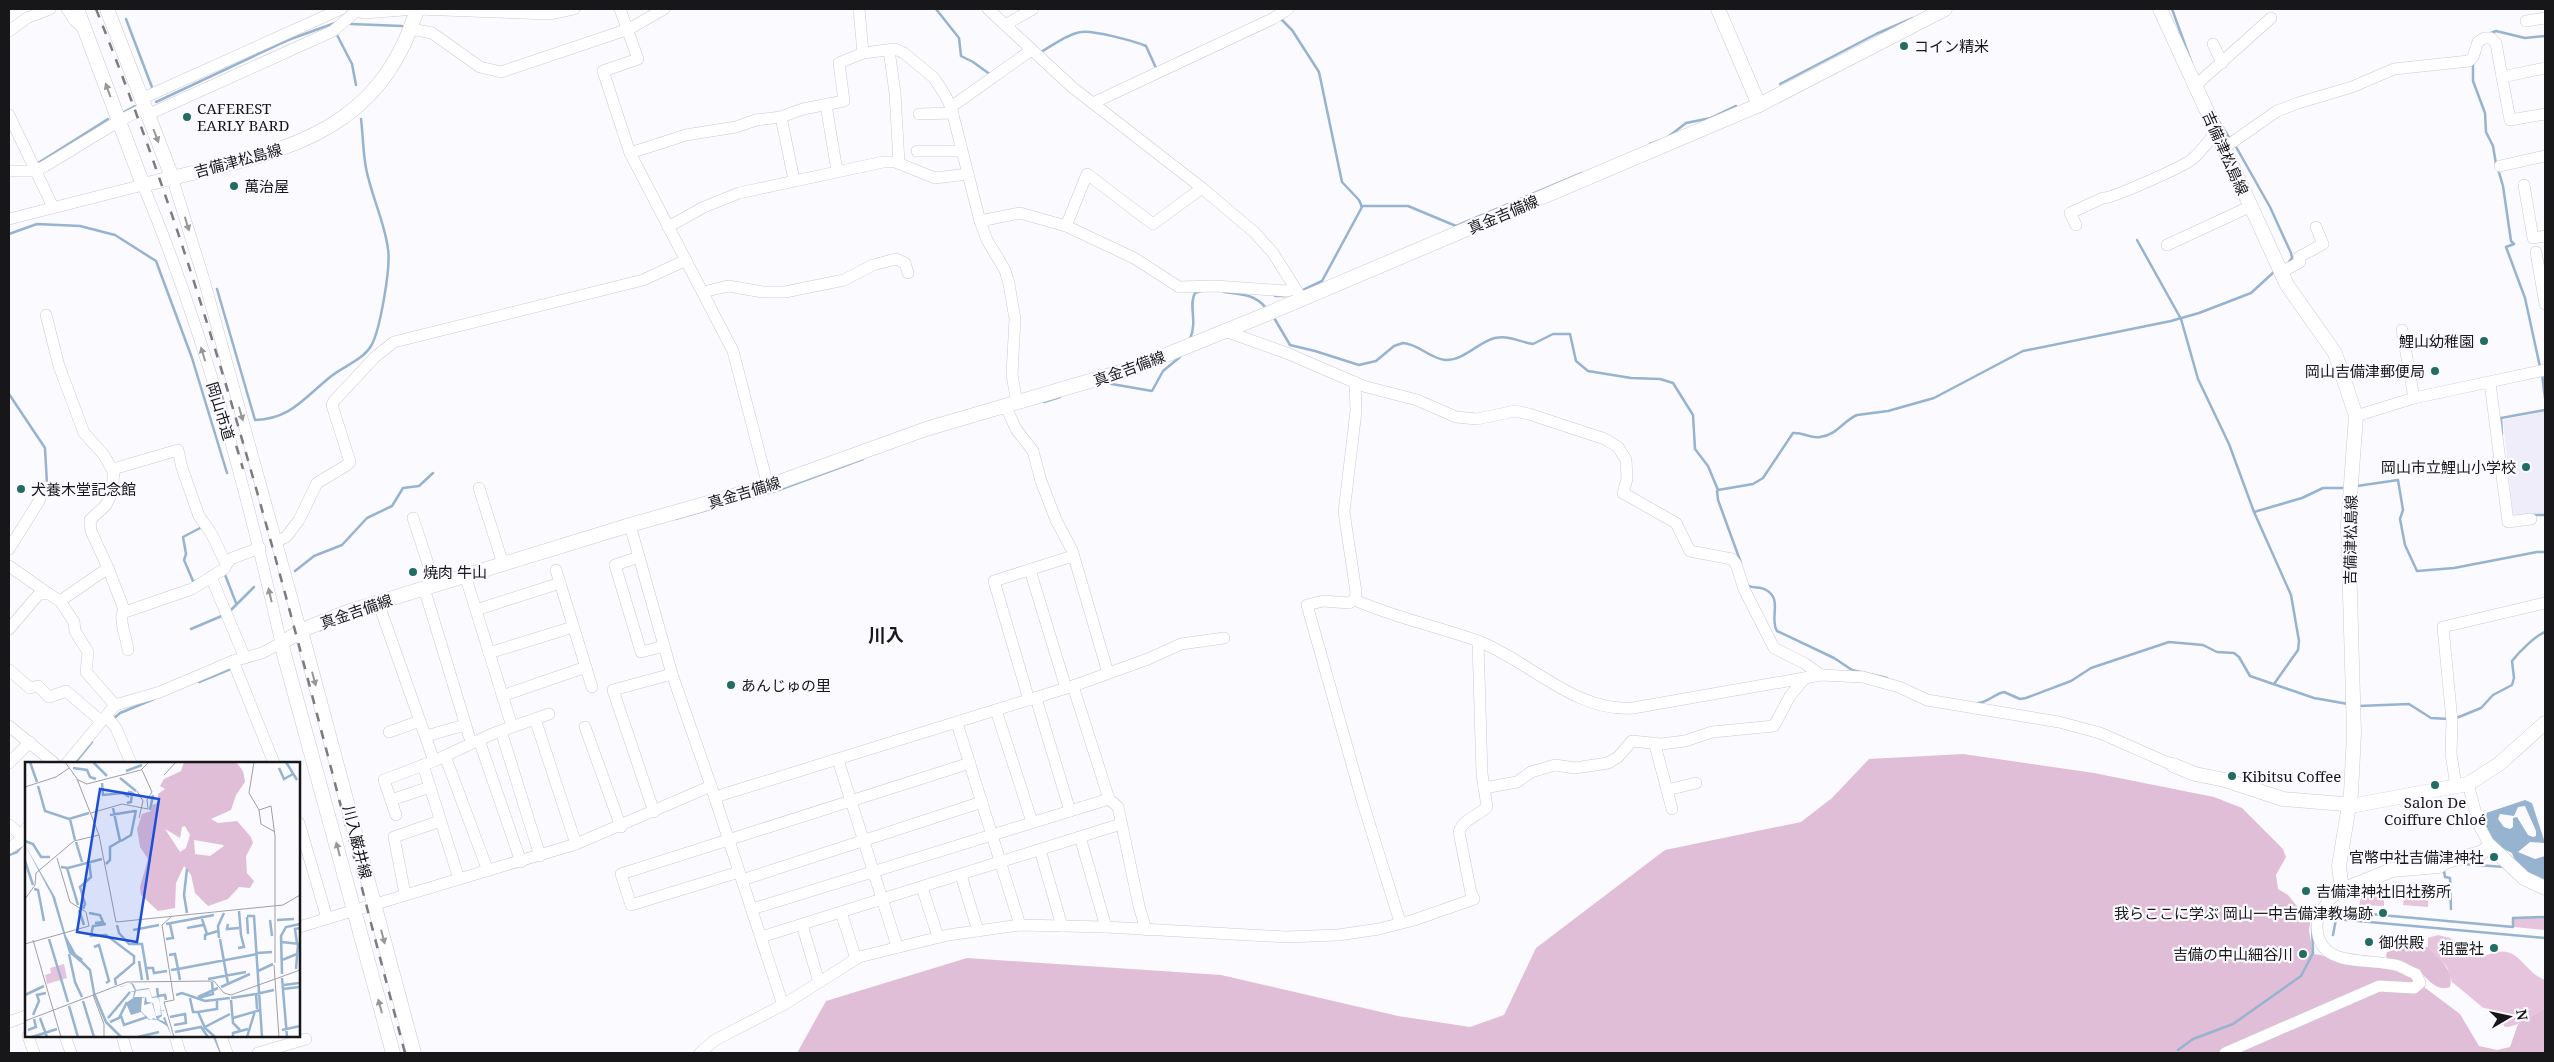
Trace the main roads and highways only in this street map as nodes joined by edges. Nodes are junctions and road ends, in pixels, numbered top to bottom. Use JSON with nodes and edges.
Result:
{"nodes":[{"id":1,"x":77,"y":9,"type":"edge"},
{"id":2,"x":107,"y":9,"type":"edge"},
{"id":3,"x":417,"y":9,"type":"edge"},
{"id":4,"x":1718,"y":9,"type":"edge"},
{"id":5,"x":1945,"y":9,"type":"edge"},
{"id":6,"x":2160,"y":9,"type":"edge"},
{"id":7,"x":1930,"y":12,"type":"edge"},
{"id":8,"x":1759,"y":105,"type":"junction"},
{"id":9,"x":172,"y":177,"type":"junction"},
{"id":10,"x":301,"y":632,"type":"junction"},
{"id":11,"x":281,"y":643,"type":"joint"},
{"id":12,"x":2545,"y":723,"type":"edge"},
{"id":13,"x":2173,"y":765,"type":"road end"},
{"id":14,"x":2349,"y":804,"type":"junction"},
{"id":15,"x":2545,"y":888,"type":"edge"},
{"id":16,"x":392,"y":1053,"type":"edge"},
{"id":17,"x":414,"y":1053,"type":"edge"}],
"edges":[{"from":9,"to":1,"type":"main road","name":"吉備津松島線","one_way":true},
{"from":2,"to":9,"type":"main road","one_way":true},
{"from":3,"to":9,"type":"main road","name":"吉備津松島線"},
{"from":4,"to":8,"type":"main road"},
{"from":5,"to":7,"type":"main road","name":"真金吉備線"},
{"from":6,"to":14,"type":"main road","name":"吉備津松島線"},
{"from":7,"to":8,"type":"main road","name":"真金吉備線"},
{"from":8,"to":10,"type":"main road","name":"真金吉備線"},
{"from":10,"to":11,"type":"main road","name":"真金吉備線"},
{"from":10,"to":17,"type":"main road","name":"川入巌井線","one_way":true},
{"from":16,"to":11,"type":"main road","name":"川入巌井線","one_way":true},
{"from":12,"to":14,"type":"main road"},
{"from":13,"to":14,"type":"main road"},
{"from":14,"to":15,"type":"main road","name":"吉備津松島線"}]}
